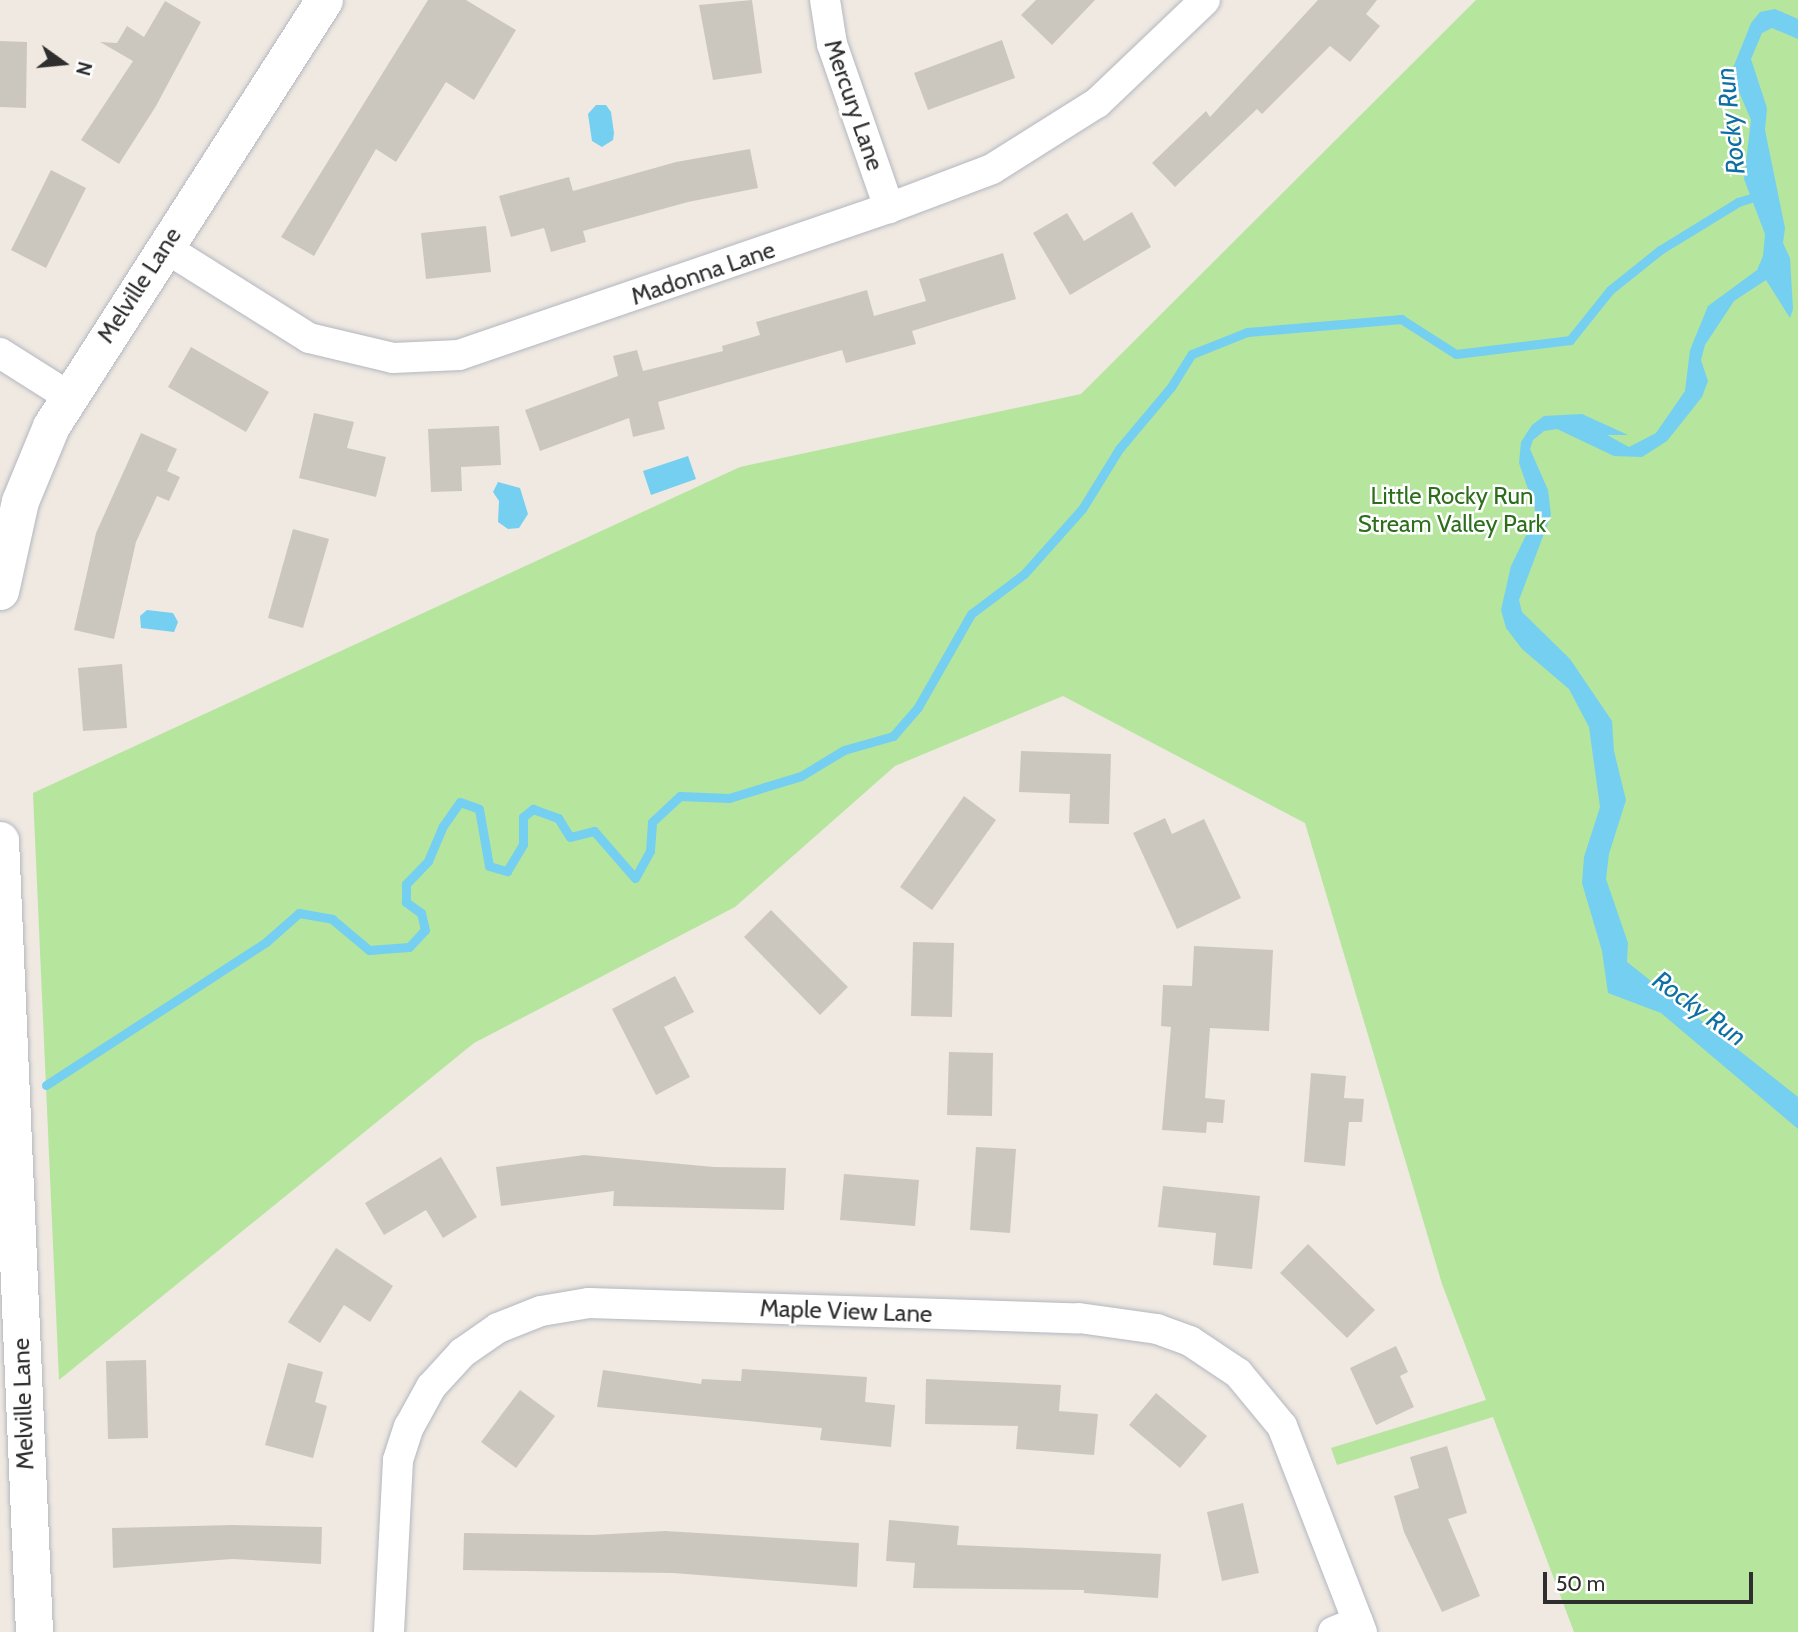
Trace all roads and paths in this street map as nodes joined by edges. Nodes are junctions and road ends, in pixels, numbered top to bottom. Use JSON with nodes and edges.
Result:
{"nodes":[{"id":1,"x":324,"y":0,"type":"edge"},
{"id":2,"x":825,"y":0,"type":"edge"},
{"id":3,"x":1205,"y":0,"type":"edge"},
{"id":4,"x":889,"y":208,"type":"junction"},
{"id":5,"x":164,"y":247,"type":"junction"},
{"id":6,"x":0,"y":354,"type":"edge"},
{"id":7,"x":68,"y":396,"type":"junction"},
{"id":8,"x":0,"y":591,"type":"edge"},
{"id":9,"x":0,"y":840,"type":"edge"},
{"id":10,"x":1351,"y":1629,"type":"edge"},
{"id":11,"x":34,"y":1632,"type":"edge"},
{"id":12,"x":389,"y":1632,"type":"edge"}],
"edges":[{"from":1,"to":5,"type":"street","name":"Melville Lane"},
{"from":2,"to":4,"type":"street","name":"Mercury Lane"},
{"from":3,"to":4,"type":"street","name":"Madonna Lane"},
{"from":4,"to":5,"type":"street","name":"Madonna Lane"},
{"from":5,"to":7,"type":"street","name":"Melville Lane"},
{"from":6,"to":7,"type":"street"},
{"from":7,"to":8,"type":"street","name":"Melville Lane"},
{"from":9,"to":11,"type":"street","name":"Melville Lane"},
{"from":10,"to":12,"type":"street","name":"Maple View Lane"}]}
